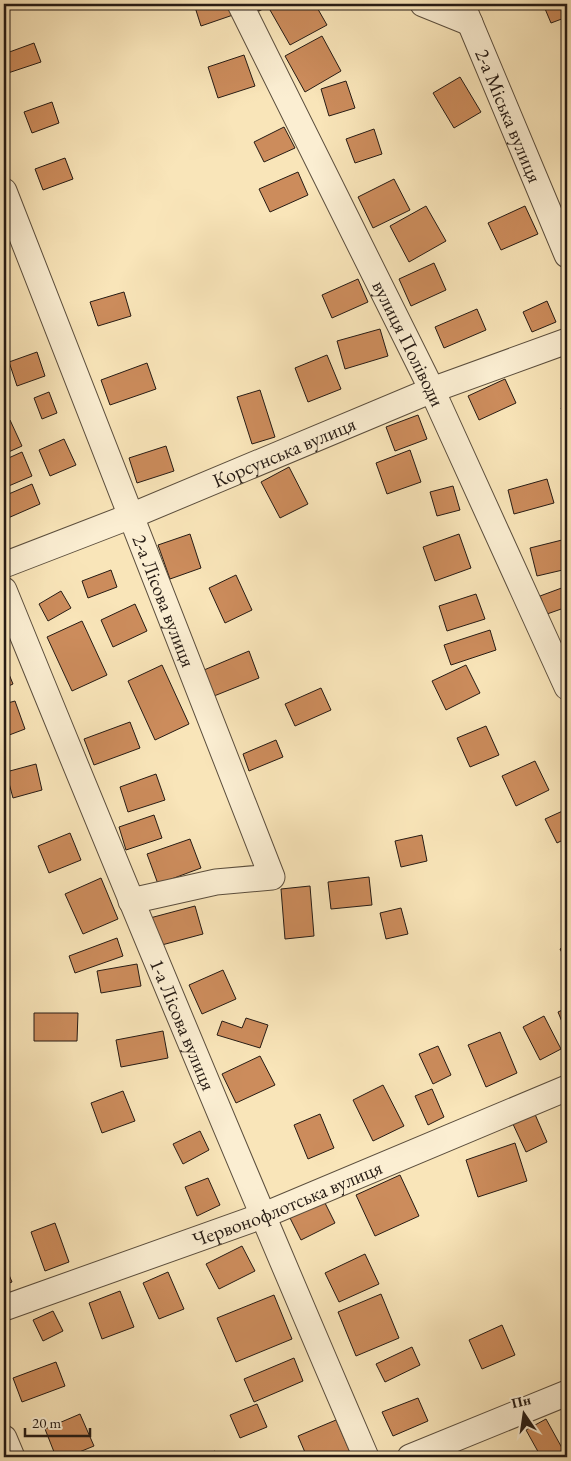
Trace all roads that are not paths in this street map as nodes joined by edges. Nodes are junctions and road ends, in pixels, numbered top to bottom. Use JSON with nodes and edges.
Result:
{"nodes":[{"id":1,"x":240,"y":4,"type":"edge"},
{"id":2,"x":423,"y":4,"type":"edge"},
{"id":3,"x":466,"y":13,"type":"edge"},
{"id":4,"x":4,"y":191,"type":"edge"},
{"id":5,"x":567,"y":255,"type":"edge"},
{"id":6,"x":567,"y":341,"type":"edge"},
{"id":7,"x":432,"y":390,"type":"junction"},
{"id":8,"x":131,"y":516,"type":"junction"},
{"id":9,"x":4,"y":565,"type":"edge"},
{"id":10,"x":4,"y":590,"type":"edge"},
{"id":11,"x":567,"y":687,"type":"edge"},
{"id":12,"x":131,"y":901,"type":"junction"},
{"id":13,"x":567,"y":1088,"type":"edge"},
{"id":14,"x":262,"y":1216,"type":"junction"},
{"id":15,"x":4,"y":1308,"type":"edge"},
{"id":16,"x":567,"y":1393,"type":"edge"},
{"id":17,"x":4,"y":1438,"type":"edge"},
{"id":18,"x":12,"y":1457,"type":"edge"},
{"id":19,"x":366,"y":1457,"type":"edge"},
{"id":20,"x":410,"y":1457,"type":"edge"}],
"edges":[{"from":1,"to":7,"type":"street","name":"вулиця Поліводи"},
{"from":2,"to":3,"type":"street"},
{"from":3,"to":5,"type":"street","name":"2-а Міська вулиця"},
{"from":4,"to":8,"type":"street","name":"2-а Лісова вулиця"},
{"from":6,"to":7,"type":"street","name":"Корсунська вулиця"},
{"from":7,"to":8,"type":"street","name":"Корсунська вулиця"},
{"from":7,"to":11,"type":"street","name":"вулиця Поліводи"},
{"from":8,"to":9,"type":"street","name":"Корсунська вулиця"},
{"from":8,"to":12,"type":"street","name":"2-а Лісова вулиця"},
{"from":10,"to":12,"type":"street","name":"1-а Лісова вулиця"},
{"from":12,"to":14,"type":"street","name":"1-а Лісова вулиця"},
{"from":13,"to":14,"type":"street","name":"Червонофлотська вулиця"},
{"from":14,"to":15,"type":"street","name":"Червонофлотська вулиця"},
{"from":14,"to":19,"type":"street","name":"1-а Лісова вулиця"},
{"from":16,"to":20,"type":"street"},
{"from":17,"to":18,"type":"street"}]}
